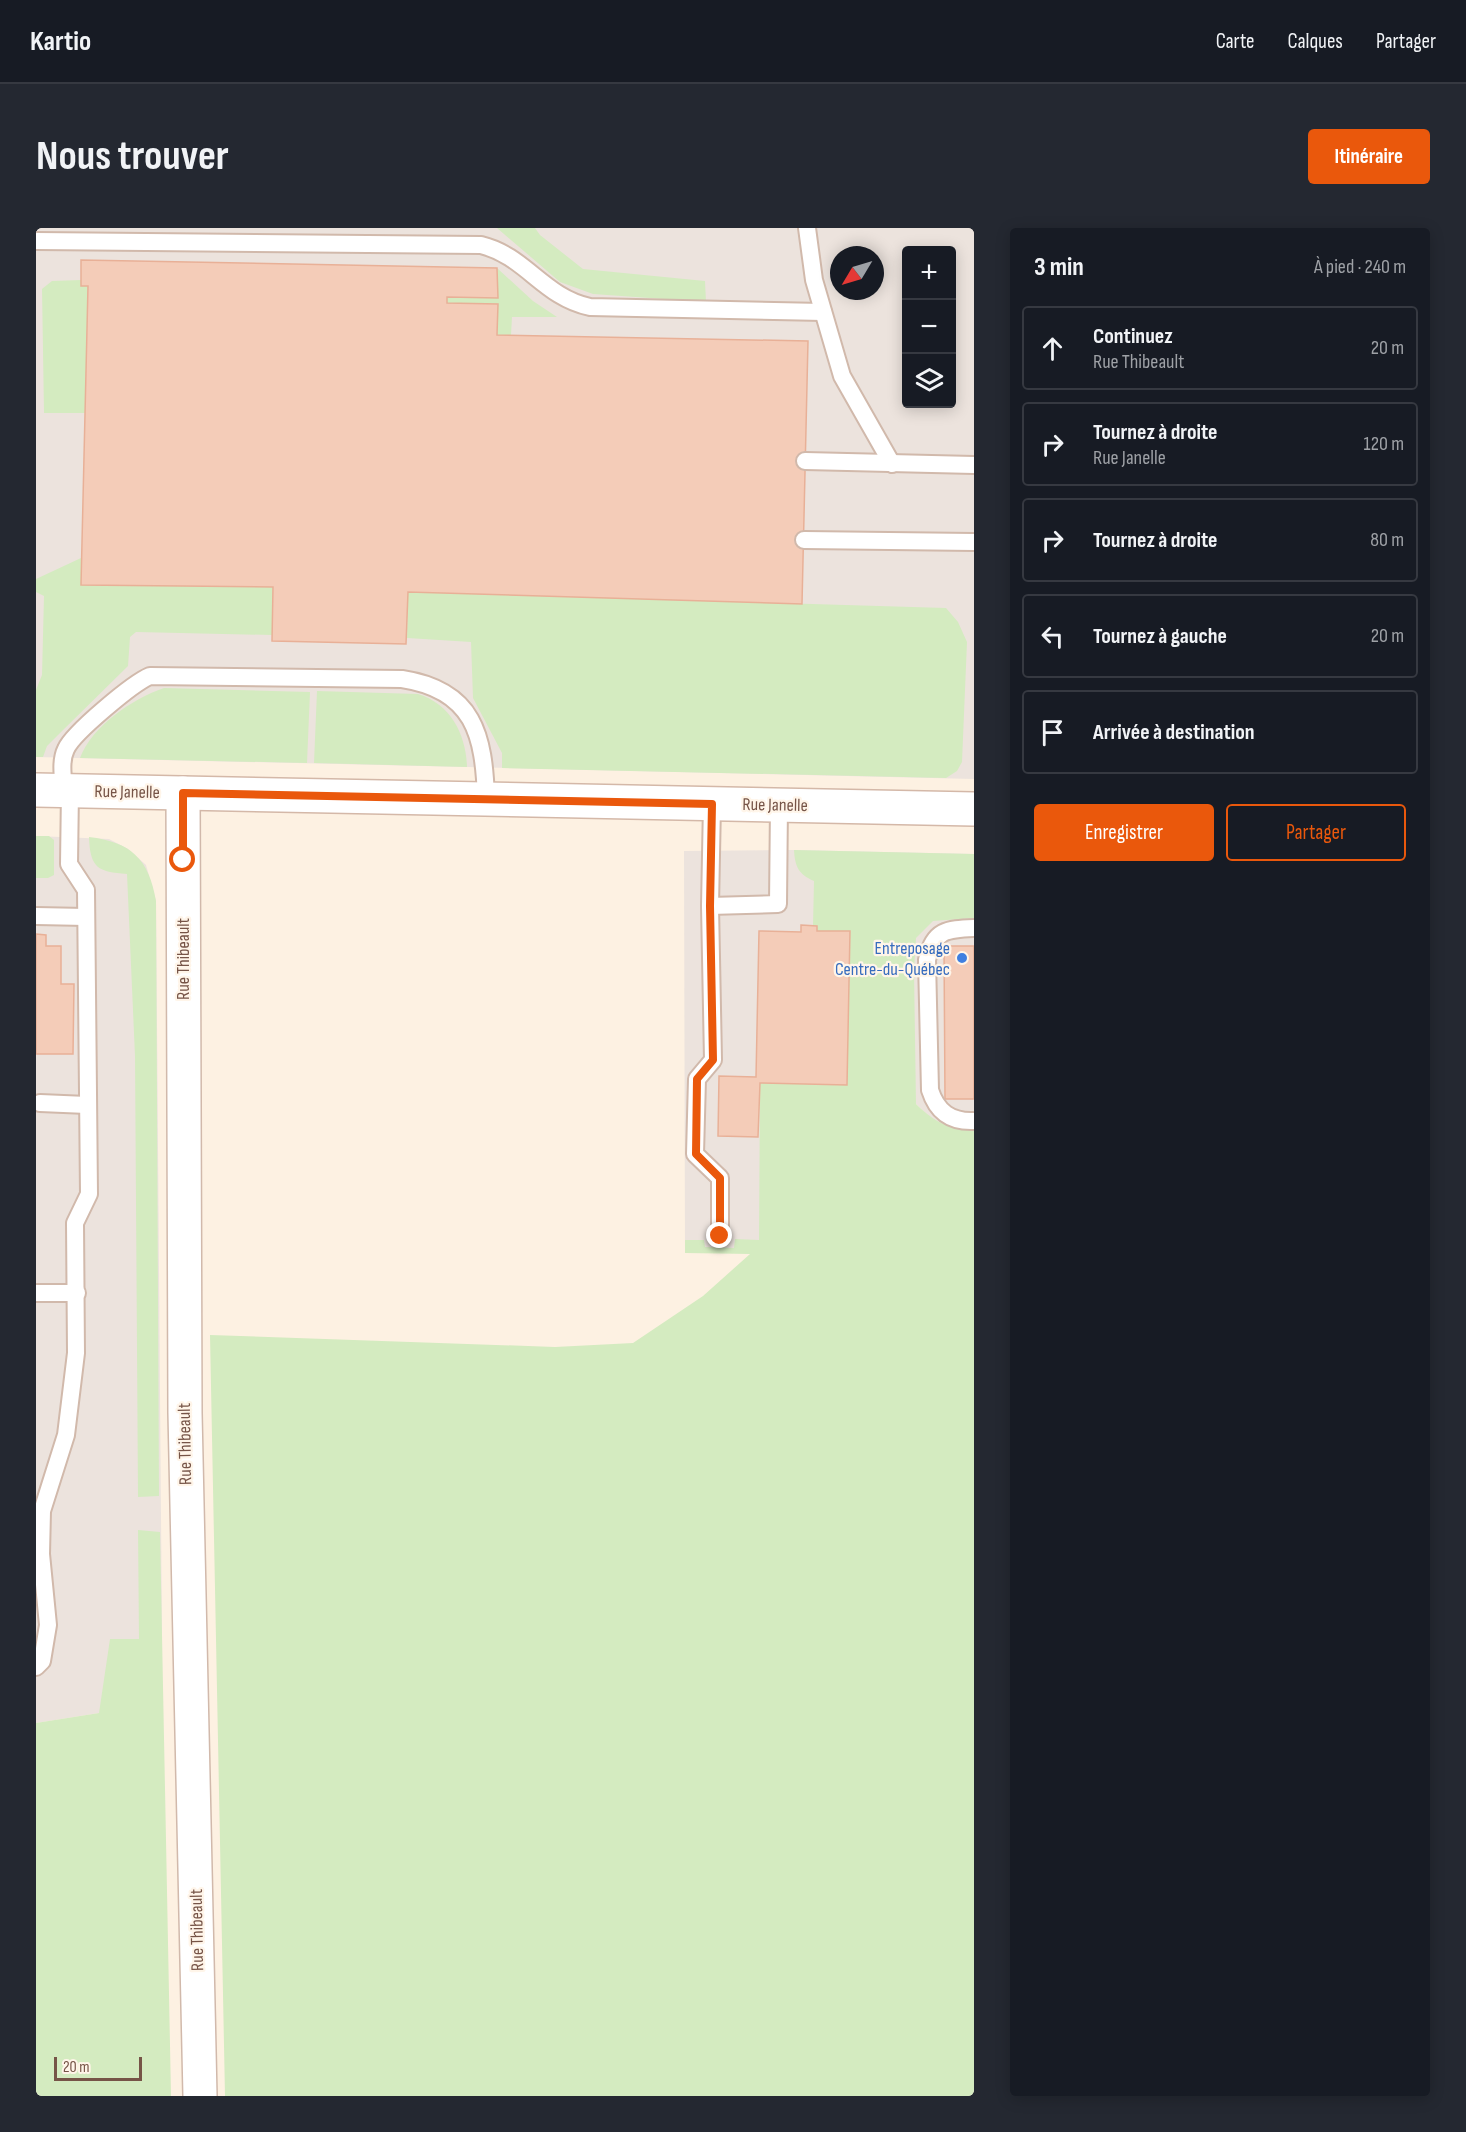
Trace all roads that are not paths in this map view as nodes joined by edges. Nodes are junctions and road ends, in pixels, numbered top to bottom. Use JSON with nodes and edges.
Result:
{"nodes":[{"id":1,"x":807,"y":228,"type":"edge"},
{"id":2,"x":136,"y":235,"type":"edge"},
{"id":3,"x":260,"y":236,"type":"edge"},
{"id":4,"x":41,"y":237,"type":"edge"},
{"id":5,"x":822,"y":312,"type":"junction"},
{"id":6,"x":805,"y":461,"type":"dead end"},
{"id":7,"x":892,"y":464,"type":"junction"},
{"id":8,"x":974,"y":465,"type":"edge"},
{"id":9,"x":804,"y":540,"type":"dead end"},
{"id":10,"x":974,"y":542,"type":"edge"},
{"id":11,"x":56,"y":790,"type":"edge"},
{"id":12,"x":183,"y":793,"type":"junction"},
{"id":13,"x":486,"y":799,"type":"junction"},
{"id":14,"x":712,"y":804,"type":"junction"},
{"id":15,"x":779,"y":805,"type":"junction"},
{"id":16,"x":974,"y":809,"type":"edge"},
{"id":17,"x":710,"y":906,"type":"junction"},
{"id":18,"x":36,"y":916,"type":"edge"},
{"id":19,"x":86,"y":917,"type":"junction"},
{"id":20,"x":974,"y":928,"type":"edge"},
{"id":21,"x":40,"y":1103,"type":"dead end"},
{"id":22,"x":87,"y":1105,"type":"junction"},
{"id":23,"x":974,"y":1121,"type":"edge"},
{"id":24,"x":720,"y":1236,"type":"dead end"},
{"id":25,"x":36,"y":1293,"type":"edge"},
{"id":26,"x":77,"y":1293,"type":"junction"},
{"id":27,"x":39,"y":1511,"type":"edge"},
{"id":28,"x":36,"y":1666,"type":"edge"},
{"id":29,"x":200,"y":2096,"type":"edge"}],
"edges":[{"from":1,"to":5,"type":"lane"},
{"from":2,"to":3,"type":"lane"},
{"from":2,"to":4,"type":"lane"},
{"from":3,"to":5,"type":"lane"},
{"from":5,"to":7,"type":"lane"},
{"from":6,"to":7,"type":"lane"},
{"from":7,"to":8,"type":"lane"},
{"from":9,"to":10,"type":"lane"},
{"from":11,"to":12,"type":"street","name":"Rue Janelle"},
{"from":11,"to":13,"type":"lane"},
{"from":11,"to":19,"type":"lane"},
{"from":12,"to":13,"type":"street","name":"Rue Janelle"},
{"from":12,"to":29,"type":"street","name":"Rue Thibeault"},
{"from":13,"to":14,"type":"street","name":"Rue Janelle"},
{"from":14,"to":15,"type":"street","name":"Rue Janelle"},
{"from":14,"to":17,"type":"lane"},
{"from":15,"to":16,"type":"street","name":"Rue Janelle"},
{"from":15,"to":17,"type":"lane"},
{"from":17,"to":24,"type":"lane"},
{"from":18,"to":19,"type":"lane"},
{"from":19,"to":22,"type":"lane"},
{"from":20,"to":23,"type":"lane"},
{"from":21,"to":22,"type":"lane"},
{"from":22,"to":26,"type":"lane"},
{"from":25,"to":26,"type":"lane"},
{"from":26,"to":27,"type":"lane"},
{"from":27,"to":28,"type":"lane"}]}
